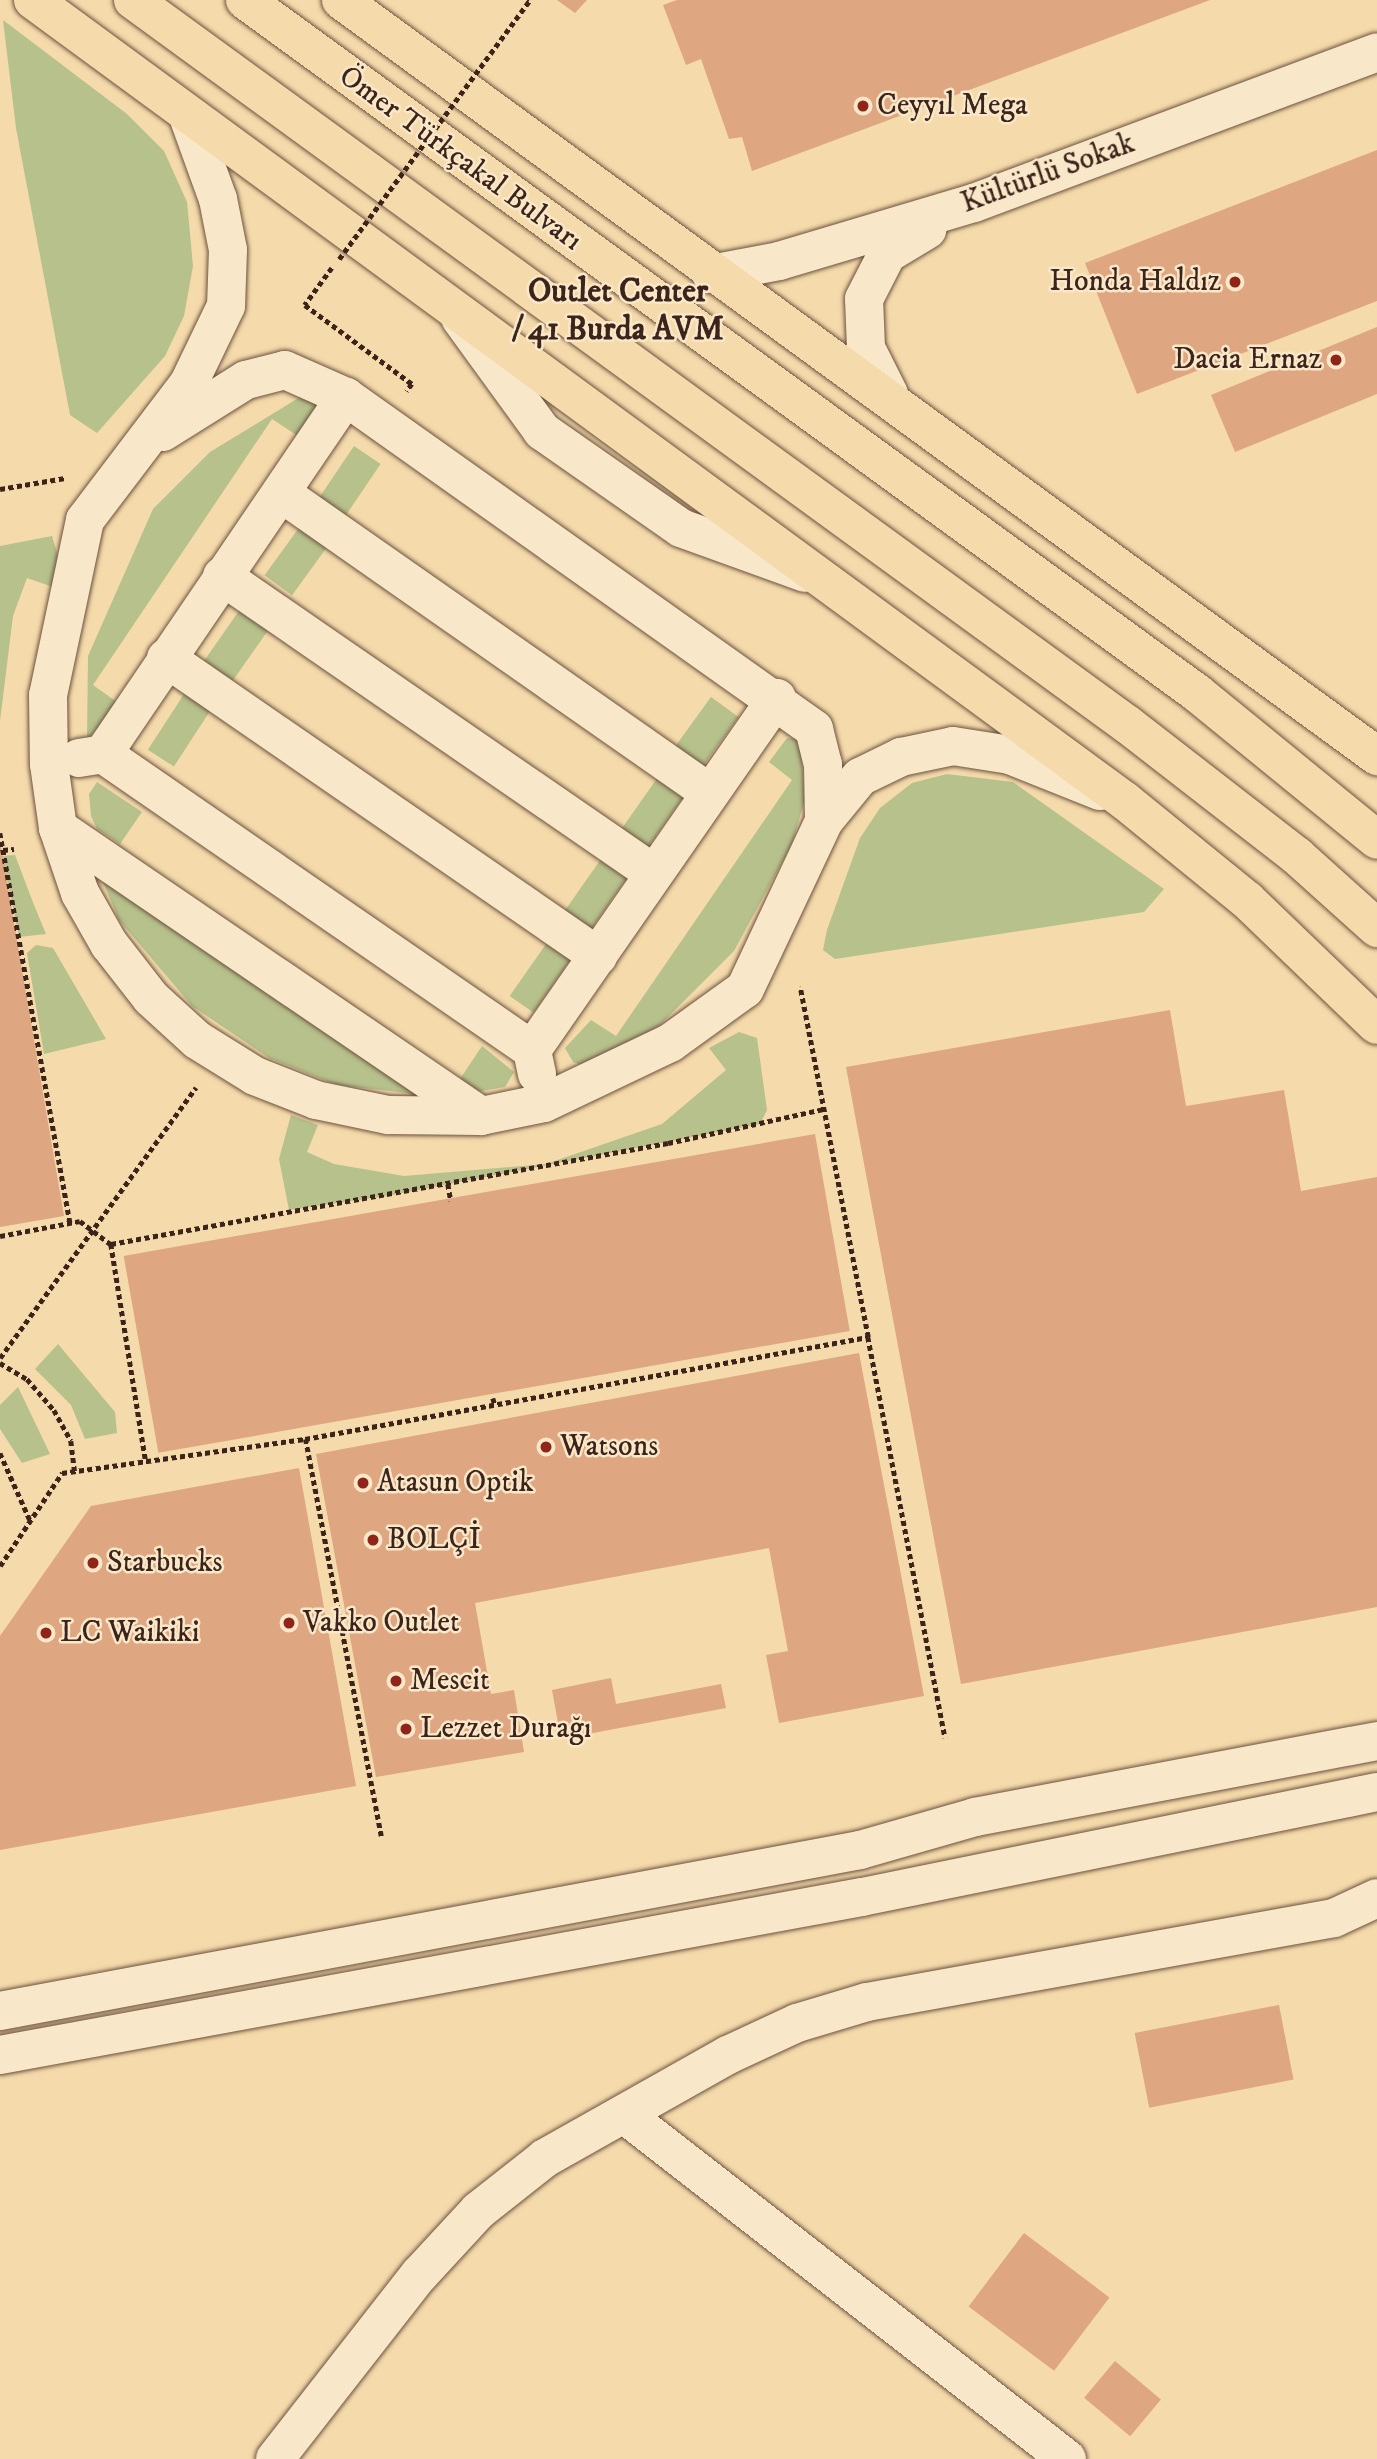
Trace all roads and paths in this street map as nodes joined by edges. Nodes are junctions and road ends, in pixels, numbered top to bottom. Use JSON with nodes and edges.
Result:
{"nodes":[{"id":1,"x":33,"y":0,"type":"edge"},
{"id":2,"x":133,"y":0,"type":"edge"},
{"id":3,"x":244,"y":0,"type":"edge"},
{"id":4,"x":341,"y":0,"type":"edge"},
{"id":5,"x":528,"y":0,"type":"edge"},
{"id":6,"x":1377,"y":51,"type":"edge"},
{"id":7,"x":189,"y":118,"type":"junction"},
{"id":8,"x":974,"y":203,"type":"junction"},
{"id":9,"x":711,"y":274,"type":"junction"},
{"id":10,"x":412,"y":384,"type":"dead end"},
{"id":11,"x":889,"y":394,"type":"junction"},
{"id":12,"x":346,"y":397,"type":"junction"},
{"id":13,"x":133,"y":451,"type":"junction"},
{"id":14,"x":66,"y":477,"type":"dead end"},
{"id":15,"x":0,"y":489,"type":"edge"},
{"id":16,"x":281,"y":493,"type":"junction"},
{"id":17,"x":222,"y":576,"type":"junction"},
{"id":18,"x":166,"y":658,"type":"junction"},
{"id":19,"x":776,"y":698,"type":"junction"},
{"id":20,"x":103,"y":754,"type":"junction"},
{"id":21,"x":1377,"y":756,"type":"edge"},
{"id":22,"x":49,"y":764,"type":"junction"},
{"id":23,"x":710,"y":793,"type":"junction"},
{"id":24,"x":1125,"y":801,"type":"junction"},
{"id":25,"x":824,"y":821,"type":"junction"},
{"id":26,"x":58,"y":828,"type":"junction"},
{"id":27,"x":0,"y":833,"type":"edge"},
{"id":28,"x":1377,"y":840,"type":"edge"},
{"id":29,"x":14,"y":849,"type":"dead end"},
{"id":30,"x":3,"y":850,"type":"junction"},
{"id":31,"x":653,"y":873,"type":"junction"},
{"id":32,"x":1377,"y":928,"type":"edge"},
{"id":33,"x":598,"y":956,"type":"junction"},
{"id":34,"x":800,"y":987,"type":"dead end"},
{"id":35,"x":1377,"y":1026,"type":"edge"},
{"id":36,"x":532,"y":1050,"type":"junction"},
{"id":37,"x":220,"y":1054,"type":"junction"},
{"id":38,"x":544,"y":1103,"type":"junction"},
{"id":39,"x":824,"y":1109,"type":"junction"},
{"id":40,"x":481,"y":1116,"type":"junction"},
{"id":41,"x":448,"y":1184,"type":"junction"},
{"id":42,"x":451,"y":1200,"type":"dead end"},
{"id":43,"x":70,"y":1223,"type":"junction"},
{"id":44,"x":93,"y":1230,"type":"junction"},
{"id":45,"x":0,"y":1236,"type":"edge"},
{"id":46,"x":111,"y":1244,"type":"junction"},
{"id":47,"x":868,"y":1337,"type":"junction"},
{"id":48,"x":0,"y":1361,"type":"edge"},
{"id":49,"x":493,"y":1398,"type":"dead end"},
{"id":50,"x":495,"y":1405,"type":"junction"},
{"id":51,"x":305,"y":1440,"type":"junction"},
{"id":52,"x":0,"y":1453,"type":"edge"},
{"id":53,"x":146,"y":1462,"type":"junction"},
{"id":54,"x":75,"y":1472,"type":"junction"},
{"id":55,"x":30,"y":1521,"type":"junction"},
{"id":56,"x":0,"y":1566,"type":"edge"},
{"id":57,"x":945,"y":1738,"type":"dead end"},
{"id":58,"x":1377,"y":1741,"type":"edge"},
{"id":59,"x":1377,"y":1792,"type":"edge"},
{"id":60,"x":381,"y":1836,"type":"dead end"},
{"id":61,"x":1377,"y":1898,"type":"edge"},
{"id":62,"x":0,"y":2011,"type":"edge"},
{"id":63,"x":0,"y":2055,"type":"edge"},
{"id":64,"x":625,"y":2115,"type":"junction"},
{"id":65,"x":275,"y":2459,"type":"edge"},
{"id":66,"x":1067,"y":2459,"type":"edge"}],
"edges":[{"from":1,"to":7,"type":"main road"},
{"from":2,"to":32,"type":"main road"},
{"from":3,"to":28,"type":"main road","name":"Ömer Türkçakal Bulvarı"},
{"from":4,"to":9,"type":"main road"},
{"from":5,"to":10,"type":"path","bridge":true},
{"from":6,"to":8,"type":"street","name":"Kültürlü Sokak"},
{"from":7,"to":13,"type":"street"},
{"from":7,"to":24,"type":"main road"},
{"from":8,"to":9,"type":"street","name":"Kültürlü Sokak"},
{"from":8,"to":11,"type":"street"},
{"from":9,"to":11,"type":"main road"},
{"from":11,"to":21,"type":"main road"},
{"from":12,"to":13,"type":"street"},
{"from":12,"to":16,"type":"street"},
{"from":12,"to":19,"type":"street"},
{"from":13,"to":22,"type":"street"},
{"from":14,"to":15,"type":"path"},
{"from":16,"to":17,"type":"street"},
{"from":16,"to":23,"type":"street"},
{"from":17,"to":18,"type":"street"},
{"from":17,"to":31,"type":"street"},
{"from":18,"to":20,"type":"street"},
{"from":18,"to":33,"type":"street"},
{"from":19,"to":23,"type":"street"},
{"from":19,"to":25,"type":"street"},
{"from":20,"to":22,"type":"street"},
{"from":20,"to":36,"type":"street"},
{"from":22,"to":26,"type":"street"},
{"from":23,"to":31,"type":"street"},
{"from":24,"to":25,"type":"street"},
{"from":24,"to":35,"type":"main road"},
{"from":25,"to":38,"type":"street"},
{"from":26,"to":37,"type":"street"},
{"from":26,"to":40,"type":"street"},
{"from":27,"to":30,"type":"path"},
{"from":29,"to":30,"type":"path"},
{"from":30,"to":43,"type":"path"},
{"from":31,"to":33,"type":"street"},
{"from":33,"to":36,"type":"street"},
{"from":34,"to":39,"type":"path"},
{"from":36,"to":38,"type":"street"},
{"from":37,"to":40,"type":"street"},
{"from":37,"to":44,"type":"path"},
{"from":38,"to":40,"type":"street"},
{"from":39,"to":41,"type":"path"},
{"from":39,"to":47,"type":"path"},
{"from":41,"to":42,"type":"path"},
{"from":41,"to":46,"type":"path"},
{"from":43,"to":44,"type":"path"},
{"from":43,"to":45,"type":"path"},
{"from":44,"to":46,"type":"path"},
{"from":44,"to":48,"type":"path"},
{"from":46,"to":53,"type":"path"},
{"from":47,"to":50,"type":"path"},
{"from":47,"to":57,"type":"path"},
{"from":48,"to":54,"type":"path"},
{"from":49,"to":50,"type":"path"},
{"from":50,"to":51,"type":"path"},
{"from":51,"to":53,"type":"path"},
{"from":51,"to":60,"type":"path"},
{"from":52,"to":55,"type":"path"},
{"from":53,"to":54,"type":"path"},
{"from":54,"to":55,"type":"path"},
{"from":55,"to":56,"type":"path"},
{"from":58,"to":62,"type":"street"},
{"from":59,"to":63,"type":"street"},
{"from":61,"to":64,"type":"street"},
{"from":64,"to":65,"type":"street"},
{"from":64,"to":66,"type":"street"}]}
